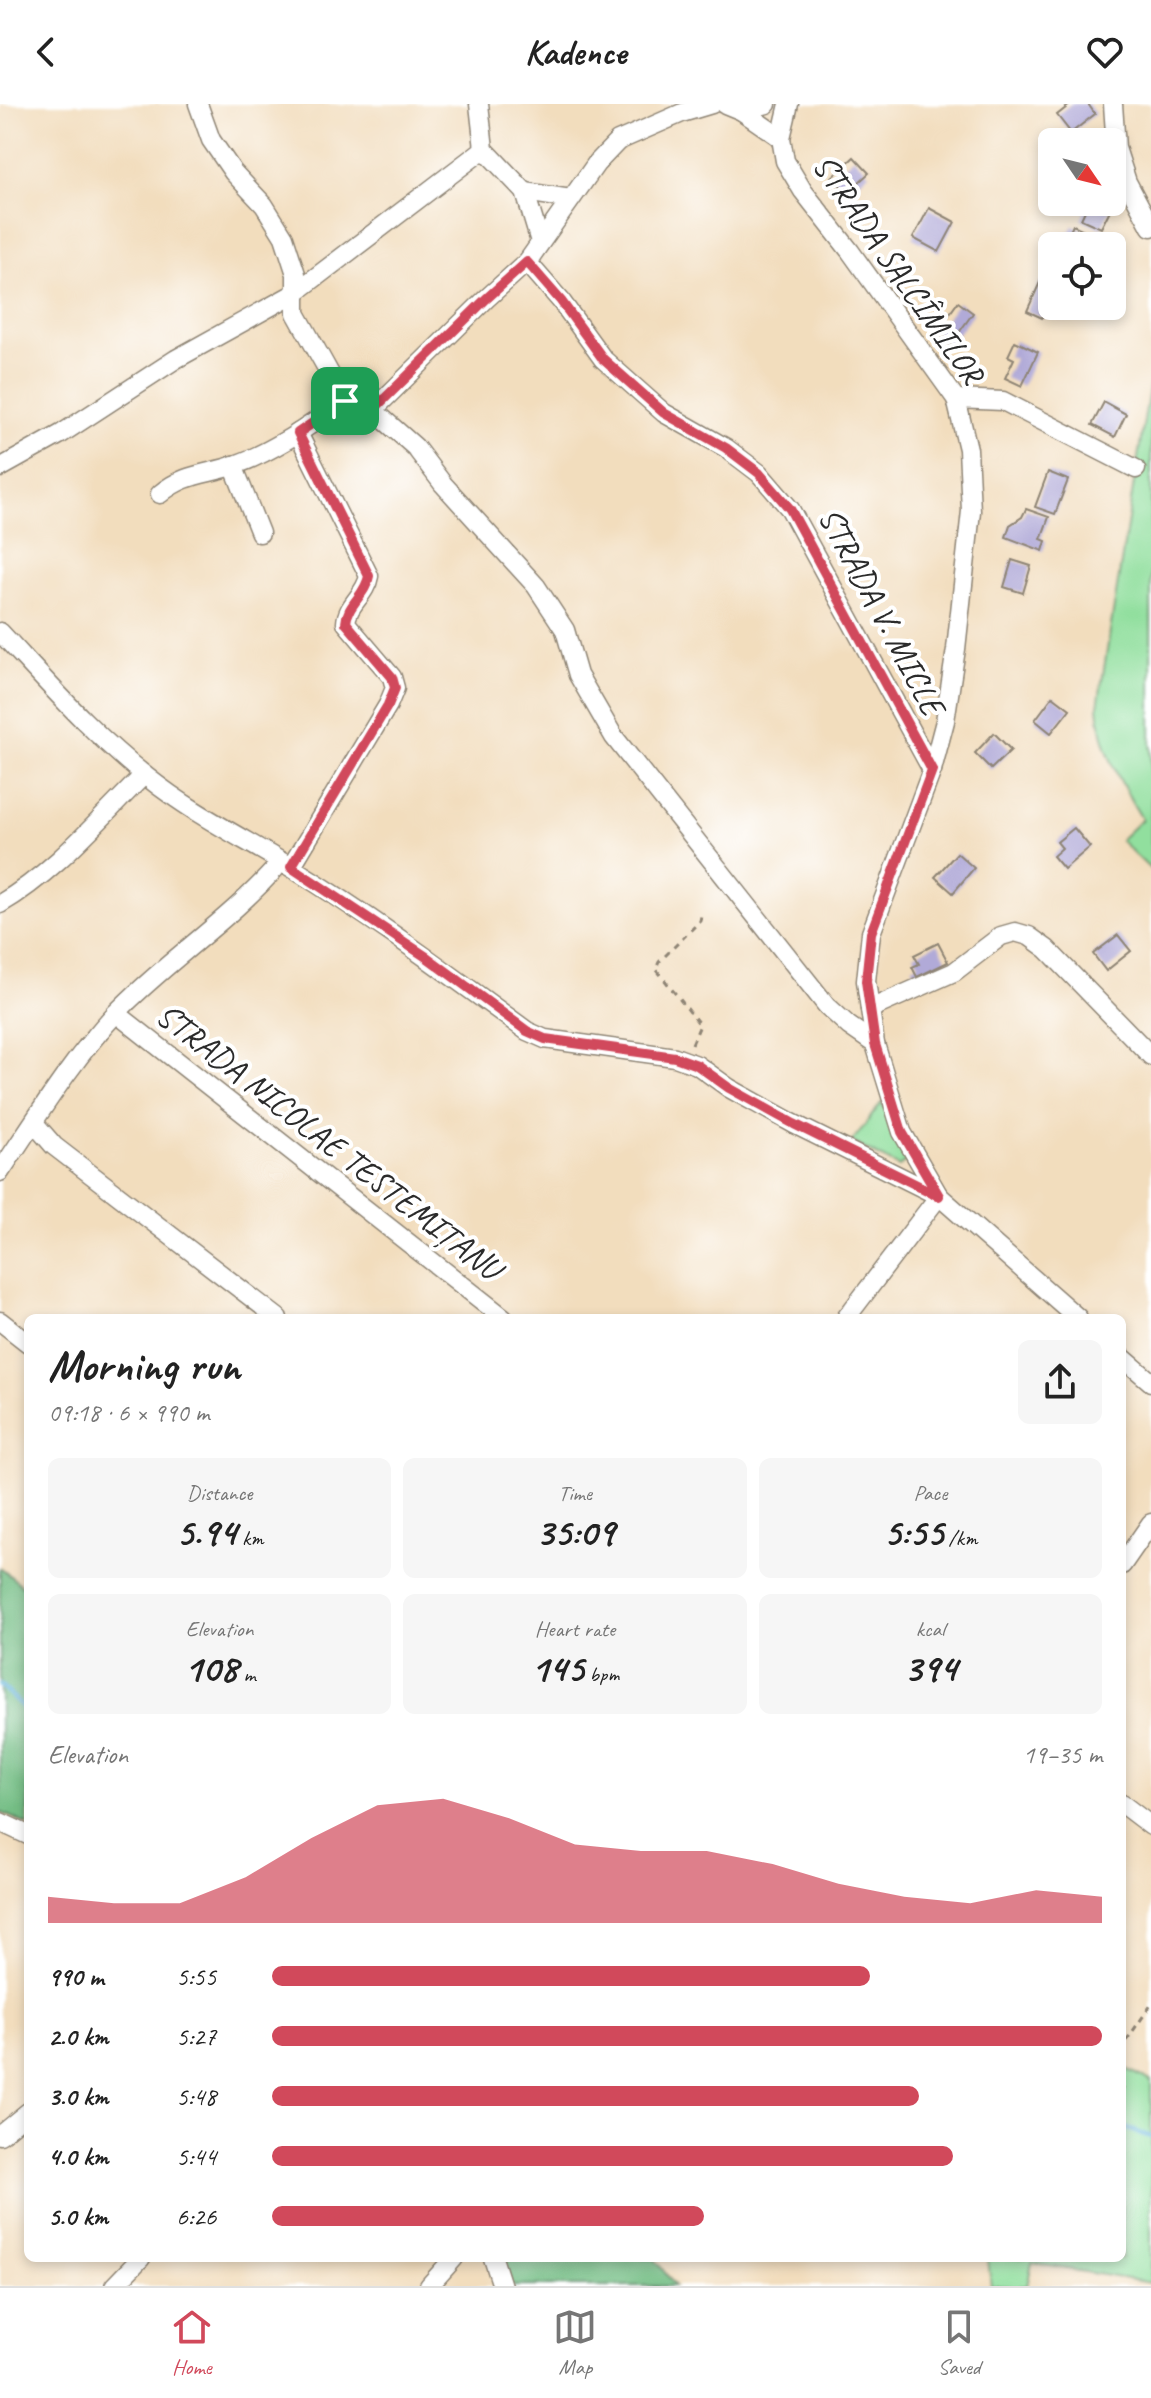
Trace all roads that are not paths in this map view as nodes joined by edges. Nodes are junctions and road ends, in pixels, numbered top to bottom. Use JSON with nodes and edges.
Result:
{"nodes":[{"id":1,"x":198,"y":104,"type":"edge"},
{"id":2,"x":479,"y":104,"type":"edge"},
{"id":3,"x":712,"y":104,"type":"edge"},
{"id":4,"x":767,"y":104,"type":"edge"},
{"id":5,"x":789,"y":104,"type":"edge"},
{"id":6,"x":1113,"y":104,"type":"edge"},
{"id":7,"x":734,"y":107,"type":"edge"},
{"id":8,"x":781,"y":138,"type":"junction"},
{"id":9,"x":484,"y":149,"type":"junction"},
{"id":10,"x":525,"y":192,"type":"junction"},
{"id":11,"x":571,"y":199,"type":"junction"},
{"id":12,"x":1151,"y":227,"type":"edge"},
{"id":13,"x":540,"y":242,"type":"junction"},
{"id":14,"x":527,"y":262,"type":"junction"},
{"id":15,"x":295,"y":293,"type":"junction"},
{"id":16,"x":956,"y":399,"type":"junction"},
{"id":17,"x":345,"y":401,"type":"junction"},
{"id":18,"x":373,"y":410,"type":"junction"},
{"id":19,"x":298,"y":433,"type":"junction"},
{"id":20,"x":233,"y":465,"type":"junction"},
{"id":21,"x":0,"y":468,"type":"edge"},
{"id":22,"x":1136,"y":469,"type":"dead end"},
{"id":23,"x":160,"y":494,"type":"dead end"},
{"id":24,"x":260,"y":533,"type":"dead end"},
{"id":25,"x":0,"y":632,"type":"edge"},
{"id":26,"x":932,"y":770,"type":"junction"},
{"id":27,"x":144,"y":775,"type":"junction"},
{"id":28,"x":286,"y":864,"type":"junction"},
{"id":29,"x":0,"y":904,"type":"edge"},
{"id":30,"x":870,"y":1009,"type":"junction"},
{"id":31,"x":116,"y":1013,"type":"junction"},
{"id":32,"x":875,"y":1044,"type":"junction"},
{"id":33,"x":1151,"y":1056,"type":"edge"},
{"id":34,"x":34,"y":1123,"type":"junction"},
{"id":35,"x":0,"y":1172,"type":"edge"},
{"id":36,"x":939,"y":1196,"type":"junction"},
{"id":37,"x":273,"y":1314,"type":"edge"},
{"id":38,"x":499,"y":1314,"type":"edge"},
{"id":39,"x":849,"y":1314,"type":"edge"},
{"id":40,"x":1073,"y":1314,"type":"edge"},
{"id":41,"x":0,"y":1321,"type":"edge"},
{"id":42,"x":24,"y":1340,"type":"edge"},
{"id":43,"x":1126,"y":1360,"type":"edge"},
{"id":44,"x":1151,"y":1382,"type":"edge"},
{"id":45,"x":1151,"y":1523,"type":"edge"},
{"id":46,"x":1126,"y":1559,"type":"edge"},
{"id":47,"x":1126,"y":1807,"type":"edge"},
{"id":48,"x":0,"y":1822,"type":"edge"},
{"id":49,"x":1151,"y":1826,"type":"edge"},
{"id":50,"x":24,"y":1833,"type":"edge"},
{"id":51,"x":24,"y":2115,"type":"edge"},
{"id":52,"x":0,"y":2135,"type":"edge"},
{"id":53,"x":137,"y":2262,"type":"edge"},
{"id":54,"x":450,"y":2262,"type":"edge"},
{"id":55,"x":494,"y":2262,"type":"edge"},
{"id":56,"x":114,"y":2286,"type":"edge"},
{"id":57,"x":429,"y":2286,"type":"edge"},
{"id":58,"x":502,"y":2286,"type":"edge"}],
"edges":[{"from":1,"to":15,"type":"street"},
{"from":2,"to":9,"type":"street"},
{"from":3,"to":11,"type":"street"},
{"from":4,"to":7,"type":"street"},
{"from":5,"to":8,"type":"street"},
{"from":6,"to":12,"type":"street"},
{"from":7,"to":8,"type":"street"},
{"from":8,"to":16,"type":"street","name":"STRADA SALCÎMILOR"},
{"from":9,"to":10,"type":"street"},
{"from":9,"to":15,"type":"street"},
{"from":10,"to":11,"type":"street"},
{"from":10,"to":13,"type":"street"},
{"from":11,"to":13,"type":"street"},
{"from":13,"to":14,"type":"street"},
{"from":14,"to":18,"type":"street"},
{"from":14,"to":26,"type":"street","name":"STRADA V. MICLE"},
{"from":15,"to":17,"type":"street"},
{"from":15,"to":21,"type":"street"},
{"from":16,"to":22,"type":"street"},
{"from":16,"to":26,"type":"street","name":"STRADA SALCÎMILOR"},
{"from":17,"to":18,"type":"street"},
{"from":17,"to":19,"type":"street"},
{"from":18,"to":32,"type":"street"},
{"from":19,"to":20,"type":"street"},
{"from":19,"to":28,"type":"street"},
{"from":20,"to":23,"type":"street"},
{"from":20,"to":24,"type":"street"},
{"from":25,"to":27,"type":"street"},
{"from":26,"to":30,"type":"street","name":"STRADA SALCÎMILOR"},
{"from":27,"to":28,"type":"street"},
{"from":27,"to":29,"type":"street"},
{"from":28,"to":31,"type":"street"},
{"from":28,"to":36,"type":"street"},
{"from":30,"to":32,"type":"street","name":"STRADA SALCÎMILOR"},
{"from":30,"to":33,"type":"street"},
{"from":31,"to":34,"type":"street"},
{"from":31,"to":38,"type":"street","name":"STRADA NICOLAE TESTEMIȚANU"},
{"from":32,"to":36,"type":"street","name":"STRADA SALCÎMILOR"},
{"from":34,"to":35,"type":"street"},
{"from":34,"to":37,"type":"street"},
{"from":36,"to":39,"type":"street"},
{"from":36,"to":40,"type":"street"},
{"from":41,"to":42,"type":"street"},
{"from":43,"to":44,"type":"street"},
{"from":45,"to":46,"type":"street"},
{"from":47,"to":49,"type":"street"},
{"from":48,"to":50,"type":"street"},
{"from":51,"to":52,"type":"street"},
{"from":53,"to":56,"type":"street"},
{"from":54,"to":57,"type":"street"},
{"from":55,"to":58,"type":"street"}]}
